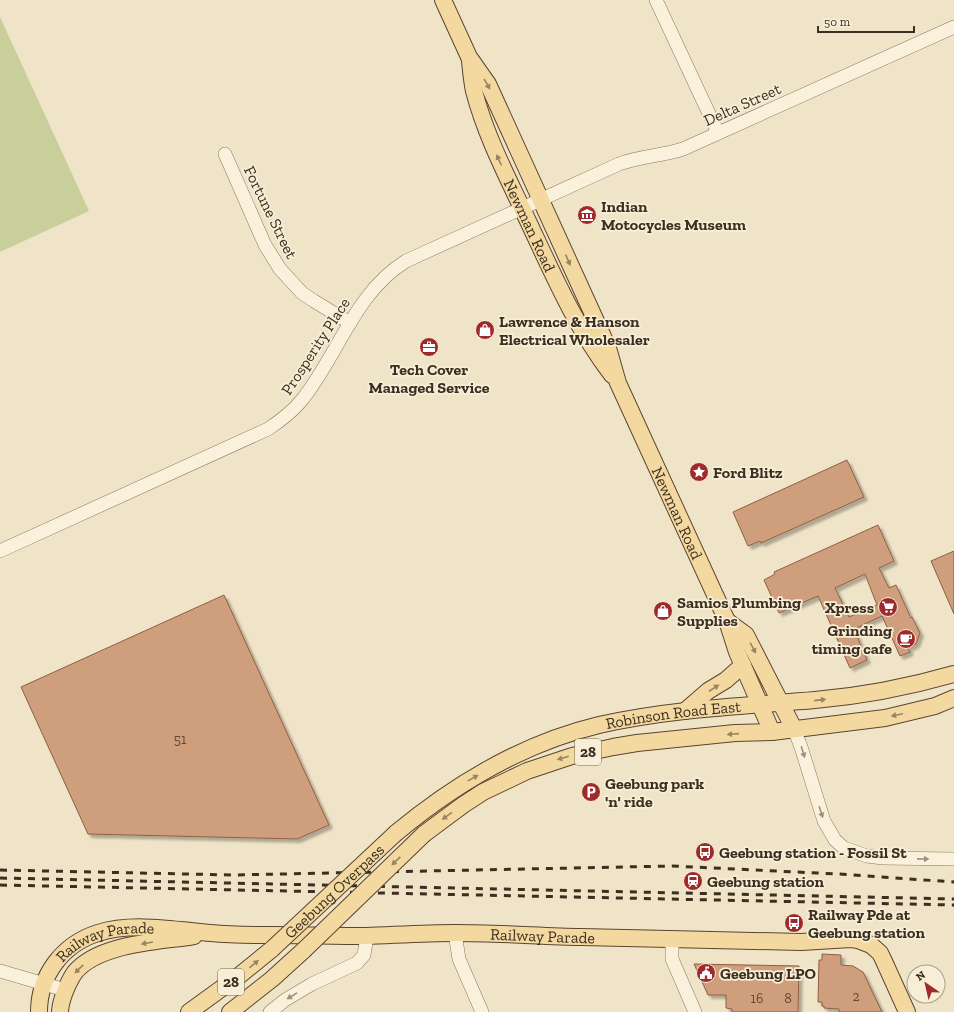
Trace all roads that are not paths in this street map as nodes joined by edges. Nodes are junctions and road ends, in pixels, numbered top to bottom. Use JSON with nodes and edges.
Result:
{"nodes":[{"id":1,"x":443,"y":0,"type":"edge"},
{"id":2,"x":656,"y":0,"type":"edge"},
{"id":3,"x":954,"y":27,"type":"edge"},
{"id":4,"x":469,"y":57,"type":"junction"},
{"id":5,"x":718,"y":133,"type":"junction"},
{"id":6,"x":225,"y":154,"type":"dead end"},
{"id":7,"x":541,"y":199,"type":"junction"},
{"id":8,"x":522,"y":208,"type":"junction"},
{"id":9,"x":350,"y":323,"type":"junction"},
{"id":10,"x":618,"y":383,"type":"junction"},
{"id":11,"x":0,"y":551,"type":"edge"},
{"id":12,"x":727,"y":621,"type":"junction"},
{"id":13,"x":743,"y":665,"type":"junction"},
{"id":14,"x":954,"y":674,"type":"edge"},
{"id":15,"x":954,"y":698,"type":"edge"},
{"id":16,"x":782,"y":703,"type":"junction"},
{"id":17,"x":760,"y":704,"type":"junction"},
{"id":18,"x":685,"y":711,"type":"junction"},
{"id":19,"x":794,"y":729,"type":"junction"},
{"id":20,"x":772,"y":732,"type":"junction"},
{"id":21,"x":396,"y":833,"type":"joint"},
{"id":22,"x":424,"y":834,"type":"joint"},
{"id":23,"x":954,"y":859,"type":"edge"},
{"id":24,"x":213,"y":933,"type":"junction"},
{"id":25,"x":455,"y":933,"type":"junction"},
{"id":26,"x":367,"y":936,"type":"junction"},
{"id":27,"x":672,"y":939,"type":"junction"},
{"id":28,"x":0,"y":972,"type":"edge"},
{"id":29,"x":44,"y":983,"type":"junction"},
{"id":30,"x":66,"y":990,"type":"junction"},
{"id":31,"x":39,"y":1012,"type":"edge"},
{"id":32,"x":60,"y":1012,"type":"edge"},
{"id":33,"x":189,"y":1012,"type":"edge"},
{"id":34,"x":230,"y":1012,"type":"edge"},
{"id":35,"x":270,"y":1012,"type":"edge"},
{"id":36,"x":482,"y":1012,"type":"edge"},
{"id":37,"x":695,"y":1012,"type":"edge"},
{"id":38,"x":907,"y":1012,"type":"edge"}],
"edges":[{"from":1,"to":4,"type":"main road","name":"Newman Road"},
{"from":2,"to":5,"type":"street"},
{"from":3,"to":5,"type":"street","name":"Delta Street"},
{"from":4,"to":7,"type":"main road","name":"Newman Road","one_way":true},
{"from":8,"to":4,"type":"main road","name":"Newman Road","one_way":true},
{"from":5,"to":7,"type":"street","name":"Delta Street"},
{"from":6,"to":9,"type":"street","name":"Fortune Street"},
{"from":7,"to":8,"type":"street","name":"Prosperity Place"},
{"from":7,"to":10,"type":"main road","name":"Newman Road","one_way":true},
{"from":8,"to":9,"type":"street","name":"Prosperity Place"},
{"from":8,"to":10,"type":"main road","name":"Newman Road"},
{"from":9,"to":11,"type":"street","name":"Prosperity Place"},
{"from":10,"to":12,"type":"main road","name":"Newman Road"},
{"from":12,"to":13,"type":"main road","name":"Newman Road"},
{"from":12,"to":16,"type":"main road","one_way":true},
{"from":13,"to":17,"type":"main road","name":"Newman Road"},
{"from":18,"to":13,"type":"main road","one_way":true},
{"from":16,"to":14,"type":"main road","name":"Robinson Road East","number":"28","one_way":true},
{"from":15,"to":19,"type":"main road","name":"Robinson Road East","number":"28","one_way":true},
{"from":16,"to":17,"type":"main road","name":"Robinson Road East","number":"28"},
{"from":16,"to":19,"type":"main road"},
{"from":17,"to":18,"type":"main road","name":"Robinson Road East","number":"28"},
{"from":17,"to":20,"type":"main road","name":"Newman Road"},
{"from":21,"to":18,"type":"main road","name":"Robinson Road East","number":"28","one_way":true},
{"from":19,"to":20,"type":"main road","name":"Robinson Road East","number":"28"},
{"from":19,"to":23,"type":"street","one_way":true},
{"from":20,"to":22,"type":"main road","name":"Robinson Road East","number":"28","one_way":true},
{"from":33,"to":21,"type":"main road","name":"Geebung Overpass","number":"28","one_way":true,"bridge":true},
{"from":22,"to":34,"type":"main road","name":"Geebung Overpass","number":"28","one_way":true,"bridge":true},
{"from":24,"to":26,"type":"main road","name":"Railway Parade"},
{"from":24,"to":29,"type":"main road","name":"Railway Parade"},
{"from":24,"to":30,"type":"main road","name":"Railway Parade","one_way":true},
{"from":25,"to":26,"type":"main road","name":"Railway Parade"},
{"from":25,"to":27,"type":"main road","name":"Railway Parade"},
{"from":25,"to":36,"type":"street"},
{"from":26,"to":35,"type":"street","one_way":true},
{"from":27,"to":37,"type":"street"},
{"from":27,"to":38,"type":"main road","name":"Railway Parade"},
{"from":28,"to":29,"type":"street"},
{"from":29,"to":30,"type":"street"},
{"from":29,"to":31,"type":"main road","name":"Railway Parade"},
{"from":30,"to":32,"type":"main road","name":"Railway Parade"}]}
